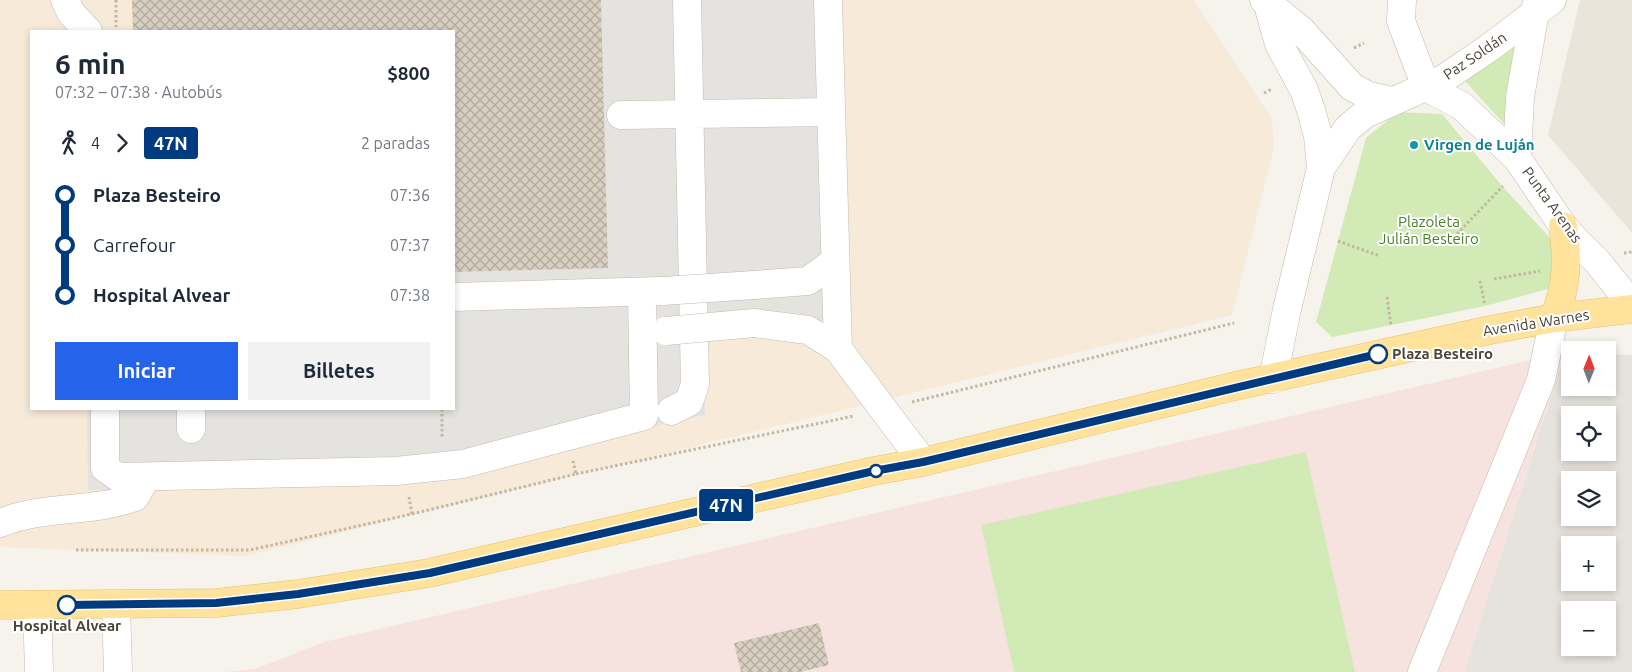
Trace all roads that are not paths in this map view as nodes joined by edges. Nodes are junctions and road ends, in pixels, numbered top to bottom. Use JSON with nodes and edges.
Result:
{"nodes":[{"id":1,"x":65,"y":0,"type":"edge"},
{"id":2,"x":687,"y":0,"type":"edge"},
{"id":3,"x":828,"y":0,"type":"edge"},
{"id":4,"x":1402,"y":0,"type":"edge"},
{"id":5,"x":1266,"y":3,"type":"edge"},
{"id":6,"x":1541,"y":5,"type":"edge"},
{"id":7,"x":87,"y":30,"type":"edge"},
{"id":8,"x":1426,"y":86,"type":"junction"},
{"id":9,"x":1391,"y":101,"type":"junction"},
{"id":10,"x":830,"y":112,"type":"junction"},
{"id":11,"x":621,"y":115,"type":"dead end"},
{"id":12,"x":690,"y":115,"type":"junction"},
{"id":13,"x":1517,"y":158,"type":"junction"},
{"id":14,"x":1321,"y":168,"type":"junction"},
{"id":15,"x":1564,"y":226,"type":"junction"},
{"id":16,"x":834,"y":262,"type":"junction"},
{"id":17,"x":652,"y":292,"type":"junction"},
{"id":18,"x":455,"y":296,"type":"edge"},
{"id":19,"x":1632,"y":305,"type":"edge"},
{"id":20,"x":1632,"y":309,"type":"edge"},
{"id":21,"x":1554,"y":318,"type":"junction"},
{"id":22,"x":655,"y":331,"type":"junction"},
{"id":23,"x":838,"y":349,"type":"junction"},
{"id":24,"x":1274,"y":379,"type":"junction"},
{"id":25,"x":105,"y":410,"type":"edge"},
{"id":26,"x":671,"y":411,"type":"dead end"},
{"id":27,"x":923,"y":462,"type":"junction"},
{"id":28,"x":140,"y":487,"type":"junction"},
{"id":29,"x":0,"y":523,"type":"edge"},
{"id":30,"x":116,"y":604,"type":"junction"},
{"id":31,"x":0,"y":605,"type":"edge"},
{"id":32,"x":37,"y":605,"type":"junction"},
{"id":33,"x":39,"y":672,"type":"edge"},
{"id":34,"x":118,"y":672,"type":"edge"},
{"id":35,"x":1422,"y":672,"type":"edge"}],
"edges":[{"from":1,"to":7,"type":"street"},
{"from":2,"to":12,"type":"street"},
{"from":3,"to":10,"type":"street"},
{"from":4,"to":8,"type":"street"},
{"from":5,"to":9,"type":"street"},
{"from":5,"to":14,"type":"street"},
{"from":6,"to":8,"type":"street","name":"Paz Soldán"},
{"from":6,"to":13,"type":"street","name":"Punta Arenas"},
{"from":8,"to":9,"type":"street","name":"Paz Soldán"},
{"from":8,"to":13,"type":"street"},
{"from":9,"to":14,"type":"street","name":"Paz Soldán"},
{"from":10,"to":12,"type":"street"},
{"from":10,"to":16,"type":"street"},
{"from":11,"to":12,"type":"street"},
{"from":12,"to":26,"type":"street"},
{"from":13,"to":15,"type":"street","name":"Punta Arenas"},
{"from":14,"to":24,"type":"street"},
{"from":15,"to":19,"type":"street","name":"Punta Arenas"},
{"from":15,"to":21,"type":"main road"},
{"from":16,"to":17,"type":"street","bridge":true},
{"from":16,"to":23,"type":"street"},
{"from":17,"to":18,"type":"street"},
{"from":17,"to":22,"type":"street"},
{"from":20,"to":21,"type":"main road","name":"Avenida Warnes"},
{"from":21,"to":24,"type":"main road","name":"Avenida Warnes"},
{"from":21,"to":35,"type":"street"},
{"from":22,"to":23,"type":"street","bridge":true},
{"from":22,"to":28,"type":"street"},
{"from":23,"to":27,"type":"street"},
{"from":24,"to":27,"type":"main road","name":"Avenida Warnes"},
{"from":25,"to":28,"type":"street"},
{"from":27,"to":30,"type":"main road","name":"Avenida Warnes"},
{"from":28,"to":29,"type":"street"},
{"from":30,"to":32,"type":"main road","name":"Avenida Warnes"},
{"from":30,"to":34,"type":"street"},
{"from":31,"to":32,"type":"main road","name":"Avenida Warnes"},
{"from":32,"to":33,"type":"street"}]}
